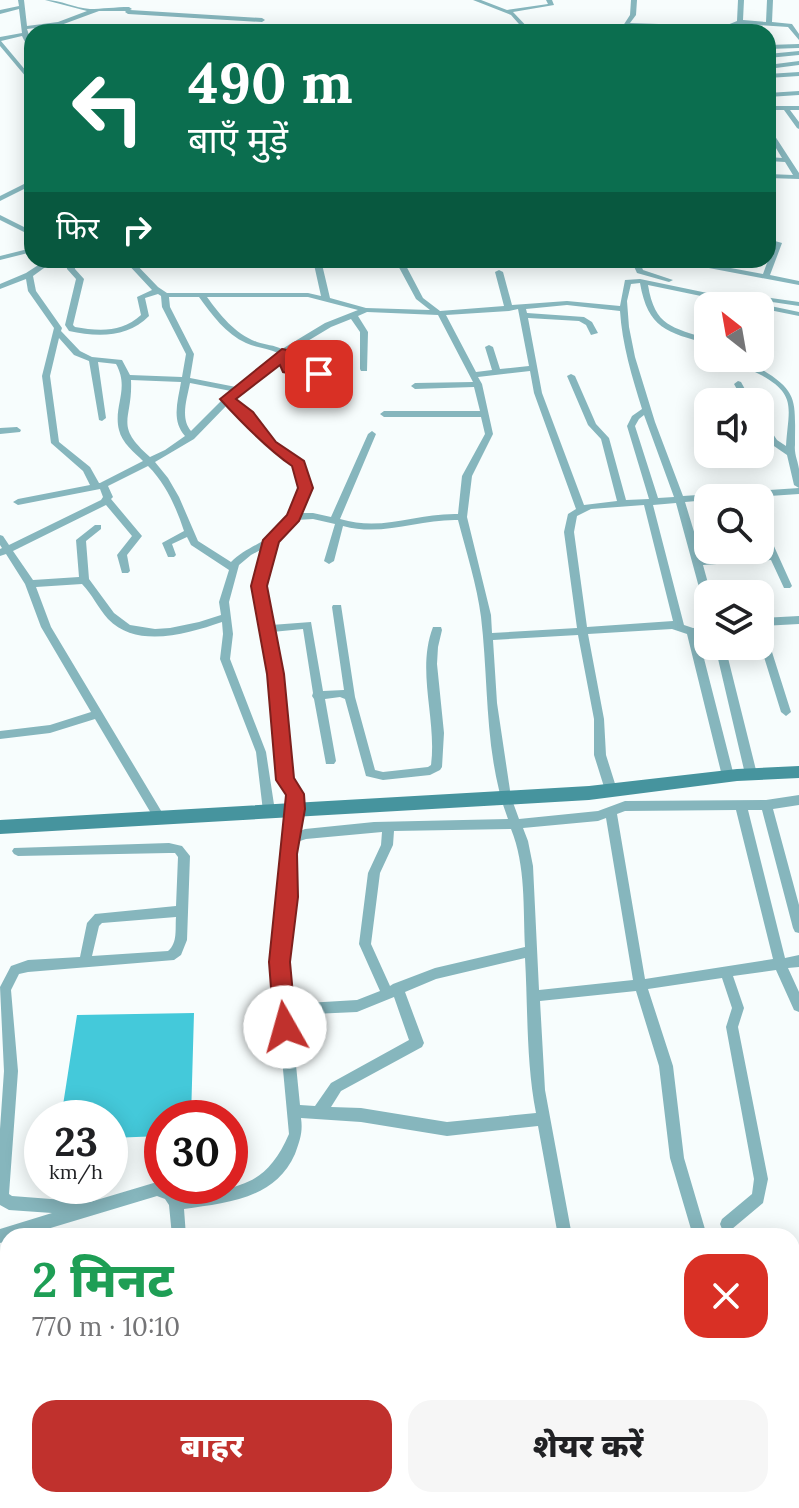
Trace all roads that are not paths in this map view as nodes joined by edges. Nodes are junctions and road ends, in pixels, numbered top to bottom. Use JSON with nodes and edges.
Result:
{"nodes":[{"id":1,"x":48,"y":0,"type":"edge"},
{"id":2,"x":133,"y":0,"type":"edge"},
{"id":3,"x":476,"y":0,"type":"edge"},
{"id":4,"x":512,"y":0,"type":"edge"},
{"id":5,"x":551,"y":0,"type":"edge"},
{"id":6,"x":634,"y":0,"type":"edge"},
{"id":7,"x":741,"y":0,"type":"edge"},
{"id":8,"x":770,"y":0,"type":"edge"},
{"id":9,"x":21,"y":4,"type":"edge"},
{"id":10,"x":128,"y":10,"type":"junction"},
{"id":11,"x":90,"y":11,"type":"junction"},
{"id":12,"x":509,"y":11,"type":"junction"},
{"id":13,"x":0,"y":12,"type":"edge"},
{"id":14,"x":262,"y":20,"type":"dead end"},
{"id":15,"x":740,"y":22,"type":"junction"},
{"id":16,"x":758,"y":23,"type":"joint"},
{"id":17,"x":62,"y":24,"type":"edge"},
{"id":18,"x":125,"y":24,"type":"edge"},
{"id":19,"x":521,"y":24,"type":"edge"},
{"id":20,"x":627,"y":24,"type":"edge"},
{"id":21,"x":736,"y":24,"type":"edge"},
{"id":22,"x":769,"y":24,"type":"joint"},
{"id":23,"x":776,"y":25,"type":"edge"},
{"id":24,"x":796,"y":28,"type":"edge"},
{"id":25,"x":24,"y":31,"type":"joint"},
{"id":26,"x":799,"y":38,"type":"edge"},
{"id":27,"x":0,"y":40,"type":"edge"},
{"id":28,"x":799,"y":46,"type":"edge"},
{"id":29,"x":776,"y":47,"type":"edge"},
{"id":30,"x":799,"y":53,"type":"edge"},
{"id":31,"x":776,"y":55,"type":"edge"},
{"id":32,"x":799,"y":63,"type":"edge"},
{"id":33,"x":776,"y":66,"type":"edge"},
{"id":34,"x":24,"y":72,"type":"edge"},
{"id":35,"x":799,"y":74,"type":"edge"},
{"id":36,"x":776,"y":75,"type":"edge"},
{"id":37,"x":799,"y":93,"type":"edge"},
{"id":38,"x":776,"y":94,"type":"edge"},
{"id":39,"x":776,"y":108,"type":"edge"},
{"id":40,"x":786,"y":108,"type":"junction"},
{"id":41,"x":799,"y":108,"type":"edge"},
{"id":42,"x":799,"y":127,"type":"edge"},
{"id":43,"x":776,"y":143,"type":"edge"},
{"id":44,"x":776,"y":159,"type":"edge"},
{"id":45,"x":787,"y":160,"type":"junction"},
{"id":46,"x":776,"y":176,"type":"edge"},
{"id":47,"x":798,"y":177,"type":"edge"},
{"id":48,"x":24,"y":186,"type":"edge"},
{"id":49,"x":0,"y":199,"type":"edge"},
{"id":50,"x":0,"y":217,"type":"edge"},
{"id":51,"x":24,"y":230,"type":"edge"},
{"id":52,"x":778,"y":243,"type":"dead end"},
{"id":53,"x":776,"y":247,"type":"edge"},
{"id":54,"x":24,"y":252,"type":"edge"},
{"id":55,"x":0,"y":258,"type":"edge"},
{"id":56,"x":39,"y":268,"type":"edge"},
{"id":57,"x":71,"y":268,"type":"edge"},
{"id":58,"x":136,"y":268,"type":"edge"},
{"id":59,"x":319,"y":268,"type":"edge"},
{"id":60,"x":403,"y":268,"type":"edge"},
{"id":61,"x":633,"y":268,"type":"edge"},
{"id":62,"x":642,"y":268,"type":"edge"},
{"id":63,"x":719,"y":268,"type":"edge"},
{"id":64,"x":768,"y":268,"type":"edge"},
{"id":65,"x":499,"y":272,"type":"dead end"},
{"id":66,"x":29,"y":275,"type":"junction"},
{"id":67,"x":766,"y":277,"type":"junction"},
{"id":68,"x":628,"y":282,"type":"junction"},
{"id":69,"x":644,"y":283,"type":"junction"},
{"id":70,"x":799,"y":283,"type":"edge"},
{"id":71,"x":0,"y":287,"type":"edge"},
{"id":72,"x":162,"y":293,"type":"junction"},
{"id":73,"x":201,"y":294,"type":"junction"},
{"id":74,"x":326,"y":299,"type":"junction"},
{"id":75,"x":799,"y":304,"type":"edge"},
{"id":76,"x":509,"y":309,"type":"junction"},
{"id":77,"x":624,"y":309,"type":"junction"},
{"id":78,"x":366,"y":310,"type":"junction"},
{"id":79,"x":523,"y":312,"type":"junction"},
{"id":80,"x":440,"y":313,"type":"junction"},
{"id":81,"x":799,"y":314,"type":"edge"},
{"id":82,"x":353,"y":315,"type":"junction"},
{"id":83,"x":57,"y":331,"type":"junction"},
{"id":84,"x":594,"y":333,"type":"dead end"},
{"id":85,"x":694,"y":337,"type":"edge"},
{"id":86,"x":489,"y":347,"type":"dead end"},
{"id":87,"x":282,"y":353,"type":"junction"},
{"id":88,"x":93,"y":359,"type":"junction"},
{"id":89,"x":532,"y":368,"type":"junction"},
{"id":90,"x":288,"y":369,"type":"junction"},
{"id":91,"x":364,"y":369,"type":"dead end"},
{"id":92,"x":341,"y":371,"type":"dead end"},
{"id":93,"x":497,"y":372,"type":"junction"},
{"id":94,"x":757,"y":372,"type":"edge"},
{"id":95,"x":571,"y":376,"type":"dead end"},
{"id":96,"x":126,"y":377,"type":"junction"},
{"id":97,"x":187,"y":380,"type":"junction"},
{"id":98,"x":476,"y":380,"type":"junction"},
{"id":99,"x":738,"y":384,"type":"dead end"},
{"id":100,"x":415,"y":386,"type":"dead end"},
{"id":101,"x":740,"y":388,"type":"edge"},
{"id":102,"x":237,"y":390,"type":"junction"},
{"id":103,"x":227,"y":399,"type":"junction"},
{"id":104,"x":301,"y":405,"type":"dead end"},
{"id":105,"x":647,"y":409,"type":"junction"},
{"id":106,"x":384,"y":414,"type":"dead end"},
{"id":107,"x":485,"y":414,"type":"junction"},
{"id":108,"x":102,"y":418,"type":"dead end"},
{"id":109,"x":17,"y":430,"type":"dead end"},
{"id":110,"x":0,"y":431,"type":"edge"},
{"id":111,"x":372,"y":434,"type":"dead end"},
{"id":112,"x":191,"y":437,"type":"junction"},
{"id":113,"x":774,"y":442,"type":"edge"},
{"id":114,"x":791,"y":454,"type":"junction"},
{"id":115,"x":150,"y":462,"type":"junction"},
{"id":116,"x":99,"y":486,"type":"junction"},
{"id":117,"x":799,"y":488,"type":"edge"},
{"id":118,"x":774,"y":492,"type":"edge"},
{"id":119,"x":694,"y":499,"type":"edge"},
{"id":120,"x":107,"y":500,"type":"junction"},
{"id":121,"x":680,"y":500,"type":"junction"},
{"id":122,"x":18,"y":502,"type":"dead end"},
{"id":123,"x":652,"y":502,"type":"junction"},
{"id":124,"x":622,"y":504,"type":"junction"},
{"id":125,"x":581,"y":509,"type":"junction"},
{"id":126,"x":294,"y":517,"type":"junction"},
{"id":127,"x":462,"y":517,"type":"junction"},
{"id":128,"x":337,"y":522,"type":"junction"},
{"id":129,"x":98,"y":527,"type":"dead end"},
{"id":130,"x":189,"y":532,"type":"junction"},
{"id":131,"x":0,"y":538,"type":"edge"},
{"id":132,"x":271,"y":540,"type":"junction"},
{"id":133,"x":4,"y":551,"type":"edge"},
{"id":134,"x":694,"y":551,"type":"edge"},
{"id":135,"x":171,"y":555,"type":"dead end"},
{"id":136,"x":774,"y":557,"type":"edge"},
{"id":137,"x":329,"y":561,"type":"dead end"},
{"id":138,"x":233,"y":568,"type":"junction"},
{"id":139,"x":125,"y":571,"type":"dead end"},
{"id":140,"x":84,"y":580,"type":"junction"},
{"id":141,"x":30,"y":584,"type":"junction"},
{"id":142,"x":787,"y":586,"type":"dead end"},
{"id":143,"x":337,"y":607,"type":"dead end"},
{"id":144,"x":226,"y":617,"type":"junction"},
{"id":145,"x":799,"y":620,"type":"edge"},
{"id":146,"x":774,"y":621,"type":"edge"},
{"id":147,"x":679,"y":626,"type":"junction"},
{"id":148,"x":268,"y":629,"type":"junction"},
{"id":149,"x":437,"y":630,"type":"dead end"},
{"id":150,"x":582,"y":631,"type":"junction"},
{"id":151,"x":692,"y":632,"type":"joint"},
{"id":152,"x":488,"y":637,"type":"junction"},
{"id":153,"x":723,"y":660,"type":"edge"},
{"id":154,"x":770,"y":660,"type":"edge"},
{"id":155,"x":317,"y":696,"type":"junction"},
{"id":156,"x":350,"y":697,"type":"junction"},
{"id":157,"x":786,"y":712,"type":"dead end"},
{"id":158,"x":99,"y":714,"type":"junction"},
{"id":159,"x":0,"y":735,"type":"edge"},
{"id":160,"x":330,"y":761,"type":"dead end"},
{"id":161,"x":799,"y":772,"type":"edge"},
{"id":162,"x":751,"y":774,"type":"junction"},
{"id":163,"x":728,"y":776,"type":"junction"},
{"id":164,"x":611,"y":790,"type":"junction"},
{"id":165,"x":505,"y":797,"type":"junction"},
{"id":166,"x":799,"y":800,"type":"edge"},
{"id":167,"x":741,"y":805,"type":"junction"},
{"id":168,"x":766,"y":805,"type":"junction"},
{"id":169,"x":296,"y":809,"type":"junction"},
{"id":170,"x":269,"y":811,"type":"junction"},
{"id":171,"x":611,"y":812,"type":"junction"},
{"id":172,"x":159,"y":817,"type":"junction"},
{"id":173,"x":515,"y":824,"type":"junction"},
{"id":174,"x":0,"y":827,"type":"edge"},
{"id":175,"x":388,"y":827,"type":"junction"},
{"id":176,"x":292,"y":839,"type":"junction"},
{"id":177,"x":18,"y":851,"type":"dead end"},
{"id":178,"x":799,"y":871,"type":"edge"},
{"id":179,"x":785,"y":876,"type":"junction"},
{"id":180,"x":180,"y":911,"type":"junction"},
{"id":181,"x":799,"y":928,"type":"edge"},
{"id":182,"x":532,"y":951,"type":"junction"},
{"id":183,"x":799,"y":961,"type":"edge"},
{"id":184,"x":85,"y":962,"type":"junction"},
{"id":185,"x":781,"y":966,"type":"junction"},
{"id":186,"x":726,"y":973,"type":"junction"},
{"id":187,"x":640,"y":985,"type":"junction"},
{"id":188,"x":392,"y":990,"type":"junction"},
{"id":189,"x":532,"y":996,"type":"junction"},
{"id":190,"x":799,"y":1006,"type":"edge"},
{"id":191,"x":283,"y":1010,"type":"junction"},
{"id":192,"x":295,"y":1111,"type":"junction"},
{"id":193,"x":319,"y":1112,"type":"junction"},
{"id":194,"x":543,"y":1119,"type":"junction"},
{"id":195,"x":248,"y":1191,"type":"edge"},
{"id":196,"x":144,"y":1193,"type":"edge"},
{"id":197,"x":176,"y":1204,"type":"edge"},
{"id":198,"x":89,"y":1209,"type":"junction"},
{"id":199,"x":727,"y":1224,"type":"dead end"},
{"id":200,"x":26,"y":1228,"type":"edge"},
{"id":201,"x":178,"y":1228,"type":"edge"},
{"id":202,"x":563,"y":1228,"type":"edge"},
{"id":203,"x":698,"y":1228,"type":"edge"}],
"edges":[{"from":1,"to":11,"type":"street"},
{"from":2,"to":10,"type":"street"},
{"from":3,"to":12,"type":"street"},
{"from":4,"to":12,"type":"street"},
{"from":5,"to":12,"type":"street"},
{"from":6,"to":20,"type":"street"},
{"from":7,"to":15,"type":"street"},
{"from":8,"to":22,"type":"street"},
{"from":9,"to":13,"type":"street"},
{"from":9,"to":25,"type":"street"},
{"from":10,"to":11,"type":"street"},
{"from":10,"to":14,"type":"street"},
{"from":10,"to":18,"type":"street"},
{"from":11,"to":17,"type":"street"},
{"from":12,"to":19,"type":"street"},
{"from":15,"to":16,"type":"street"},
{"from":15,"to":21,"type":"street"},
{"from":16,"to":22,"type":"street"},
{"from":23,"to":24,"type":"street"},
{"from":24,"to":26,"type":"street"},
{"from":25,"to":27,"type":"street"},
{"from":27,"to":34,"type":"street"},
{"from":28,"to":29,"type":"street"},
{"from":30,"to":31,"type":"street"},
{"from":32,"to":33,"type":"street"},
{"from":35,"to":36,"type":"street"},
{"from":37,"to":38,"type":"street"},
{"from":39,"to":40,"type":"street"},
{"from":40,"to":41,"type":"street"},
{"from":40,"to":42,"type":"street"},
{"from":43,"to":45,"type":"street"},
{"from":44,"to":45,"type":"street"},
{"from":45,"to":47,"type":"street"},
{"from":46,"to":47,"type":"street"},
{"from":48,"to":49,"type":"street"},
{"from":50,"to":51,"type":"street"},
{"from":52,"to":53,"type":"street"},
{"from":54,"to":55,"type":"street"},
{"from":56,"to":66,"type":"street"},
{"from":57,"to":72,"type":"street"},
{"from":58,"to":72,"type":"street"},
{"from":59,"to":74,"type":"street"},
{"from":60,"to":80,"type":"street"},
{"from":61,"to":68,"type":"street"},
{"from":62,"to":75,"type":"street"},
{"from":63,"to":67,"type":"street"},
{"from":64,"to":67,"type":"street"},
{"from":65,"to":76,"type":"street"},
{"from":66,"to":71,"type":"street"},
{"from":66,"to":83,"type":"street"},
{"from":67,"to":70,"type":"street"},
{"from":68,"to":69,"type":"street"},
{"from":68,"to":77,"type":"street"},
{"from":69,"to":81,"type":"street"},
{"from":69,"to":85,"type":"street"},
{"from":72,"to":73,"type":"street"},
{"from":72,"to":97,"type":"street"},
{"from":73,"to":74,"type":"street"},
{"from":73,"to":87,"type":"street"},
{"from":74,"to":78,"type":"street"},
{"from":76,"to":79,"type":"street"},
{"from":76,"to":80,"type":"street"},
{"from":77,"to":79,"type":"street"},
{"from":77,"to":105,"type":"street"},
{"from":78,"to":80,"type":"street"},
{"from":78,"to":82,"type":"street"},
{"from":79,"to":84,"type":"street"},
{"from":79,"to":89,"type":"street"},
{"from":80,"to":98,"type":"street"},
{"from":82,"to":87,"type":"street"},
{"from":82,"to":91,"type":"street"},
{"from":83,"to":88,"type":"street"},
{"from":83,"to":116,"type":"street"},
{"from":86,"to":93,"type":"street"},
{"from":87,"to":90,"type":"street"},
{"from":87,"to":102,"type":"street"},
{"from":88,"to":96,"type":"street"},
{"from":88,"to":108,"type":"street"},
{"from":89,"to":93,"type":"street"},
{"from":89,"to":125,"type":"street"},
{"from":90,"to":92,"type":"street"},
{"from":90,"to":104,"type":"street"},
{"from":93,"to":98,"type":"street"},
{"from":94,"to":114,"type":"street"},
{"from":95,"to":124,"type":"street"},
{"from":96,"to":97,"type":"street"},
{"from":96,"to":115,"type":"street"},
{"from":97,"to":102,"type":"street"},
{"from":97,"to":112,"type":"street"},
{"from":98,"to":100,"type":"street"},
{"from":98,"to":107,"type":"street"},
{"from":99,"to":101,"type":"street"},
{"from":102,"to":103,"type":"street"},
{"from":103,"to":112,"type":"street"},
{"from":103,"to":126,"type":"street"},
{"from":105,"to":121,"type":"street"},
{"from":105,"to":123,"type":"street"},
{"from":106,"to":107,"type":"street"},
{"from":107,"to":127,"type":"street"},
{"from":109,"to":110,"type":"street"},
{"from":111,"to":128,"type":"street"},
{"from":112,"to":115,"type":"street"},
{"from":113,"to":114,"type":"street"},
{"from":114,"to":117,"type":"street"},
{"from":115,"to":116,"type":"street"},
{"from":115,"to":130,"type":"street"},
{"from":116,"to":120,"type":"street"},
{"from":116,"to":122,"type":"street"},
{"from":117,"to":118,"type":"street"},
{"from":119,"to":121,"type":"street"},
{"from":120,"to":133,"type":"street"},
{"from":120,"to":139,"type":"street"},
{"from":121,"to":123,"type":"street"},
{"from":121,"to":134,"type":"street"},
{"from":123,"to":124,"type":"street"},
{"from":123,"to":147,"type":"street"},
{"from":124,"to":125,"type":"street"},
{"from":125,"to":150,"type":"street"},
{"from":126,"to":128,"type":"street"},
{"from":126,"to":132,"type":"street"},
{"from":127,"to":128,"type":"street"},
{"from":127,"to":152,"type":"street"},
{"from":128,"to":137,"type":"street"},
{"from":129,"to":140,"type":"street"},
{"from":130,"to":135,"type":"street"},
{"from":130,"to":138,"type":"street"},
{"from":131,"to":133,"type":"street"},
{"from":132,"to":138,"type":"street"},
{"from":132,"to":148,"type":"street"},
{"from":133,"to":141,"type":"street"},
{"from":136,"to":142,"type":"street"},
{"from":138,"to":144,"type":"street"},
{"from":140,"to":141,"type":"street"},
{"from":140,"to":144,"type":"street"},
{"from":141,"to":158,"type":"street"},
{"from":143,"to":156,"type":"street"},
{"from":144,"to":170,"type":"street"},
{"from":145,"to":146,"type":"street"},
{"from":147,"to":150,"type":"street"},
{"from":147,"to":151,"type":"street"},
{"from":148,"to":155,"type":"street"},
{"from":148,"to":169,"type":"street"},
{"from":149,"to":156,"type":"street"},
{"from":150,"to":152,"type":"street"},
{"from":150,"to":164,"type":"street"},
{"from":151,"to":163,"type":"street"},
{"from":152,"to":165,"type":"street"},
{"from":153,"to":162,"type":"street"},
{"from":154,"to":157,"type":"street"},
{"from":155,"to":156,"type":"street"},
{"from":155,"to":160,"type":"street"},
{"from":158,"to":159,"type":"street"},
{"from":158,"to":172,"type":"street"},
{"from":161,"to":162,"type":"main road"},
{"from":162,"to":163,"type":"main road"},
{"from":163,"to":164,"type":"main road"},
{"from":164,"to":165,"type":"main road"},
{"from":165,"to":169,"type":"main road"},
{"from":165,"to":173,"type":"street"},
{"from":166,"to":168,"type":"street"},
{"from":167,"to":168,"type":"street"},
{"from":167,"to":171,"type":"street"},
{"from":167,"to":185,"type":"street"},
{"from":168,"to":179,"type":"street"},
{"from":169,"to":170,"type":"main road"},
{"from":169,"to":176,"type":"street"},
{"from":170,"to":172,"type":"main road"},
{"from":171,"to":173,"type":"street"},
{"from":171,"to":187,"type":"street"},
{"from":172,"to":174,"type":"main road"},
{"from":173,"to":175,"type":"street"},
{"from":173,"to":182,"type":"street"},
{"from":175,"to":176,"type":"street"},
{"from":175,"to":188,"type":"street"},
{"from":176,"to":191,"type":"street"},
{"from":177,"to":180,"type":"street"},
{"from":178,"to":179,"type":"street"},
{"from":179,"to":181,"type":"street"},
{"from":180,"to":184,"type":"street"},
{"from":180,"to":184,"type":"street"},
{"from":182,"to":188,"type":"street"},
{"from":182,"to":189,"type":"street"},
{"from":183,"to":185,"type":"street"},
{"from":184,"to":198,"type":"street"},
{"from":185,"to":186,"type":"street"},
{"from":185,"to":190,"type":"street"},
{"from":186,"to":187,"type":"street"},
{"from":186,"to":199,"type":"street"},
{"from":187,"to":189,"type":"street"},
{"from":187,"to":203,"type":"street"},
{"from":188,"to":191,"type":"street"},
{"from":188,"to":193,"type":"street"},
{"from":189,"to":194,"type":"street"},
{"from":191,"to":192,"type":"street"},
{"from":192,"to":193,"type":"street"},
{"from":192,"to":195,"type":"street"},
{"from":193,"to":194,"type":"street"},
{"from":194,"to":202,"type":"street"},
{"from":196,"to":198,"type":"street"},
{"from":197,"to":201,"type":"street"},
{"from":198,"to":200,"type":"street"}]}
